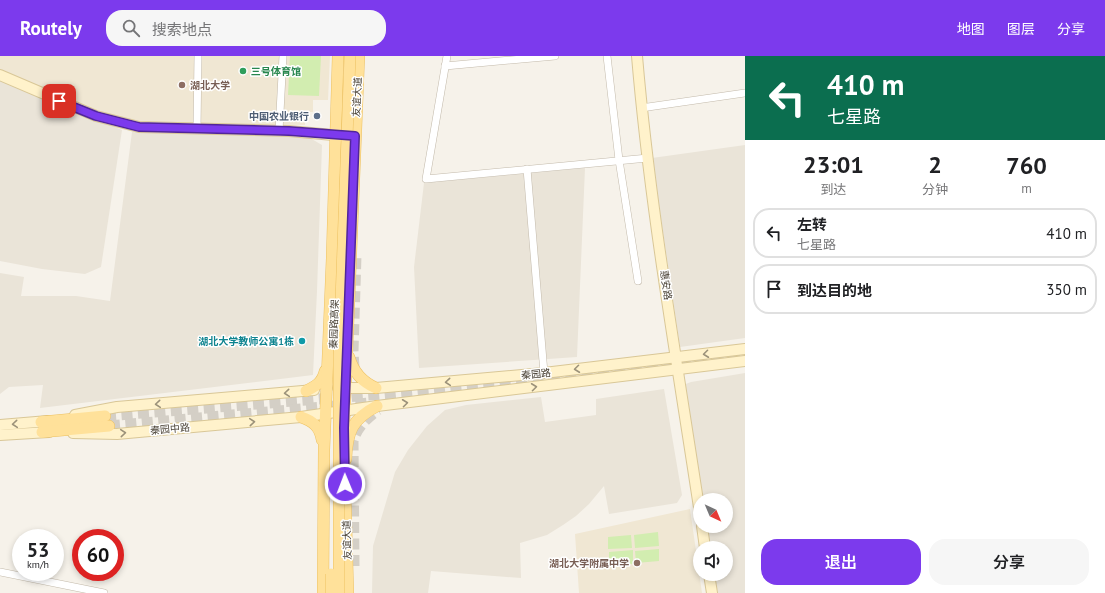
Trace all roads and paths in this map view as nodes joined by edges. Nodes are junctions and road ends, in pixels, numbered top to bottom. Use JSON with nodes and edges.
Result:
{"nodes":[{"id":1,"x":198,"y":56,"type":"edge"},
{"id":2,"x":283,"y":56,"type":"edge"},
{"id":3,"x":338,"y":56,"type":"edge"},
{"id":4,"x":344,"y":56,"type":"edge"},
{"id":5,"x":350,"y":56,"type":"edge"},
{"id":6,"x":359,"y":56,"type":"edge"},
{"id":7,"x":447,"y":56,"type":"edge"},
{"id":8,"x":555,"y":56,"type":"edge"},
{"id":9,"x":608,"y":56,"type":"edge"},
{"id":10,"x":637,"y":56,"type":"edge"},
{"id":11,"x":445,"y":66,"type":"junction"},
{"id":12,"x":0,"y":75,"type":"edge"},
{"id":13,"x":745,"y":93,"type":"edge"},
{"id":14,"x":642,"y":108,"type":"junction"},
{"id":15,"x":198,"y":129,"type":"junction"},
{"id":16,"x":279,"y":131,"type":"junction"},
{"id":17,"x":335,"y":135,"type":"junction"},
{"id":18,"x":355,"y":136,"type":"junction"},
{"id":19,"x":648,"y":158,"type":"junction"},
{"id":20,"x":619,"y":160,"type":"junction"},
{"id":21,"x":527,"y":169,"type":"junction"},
{"id":22,"x":354,"y":177,"type":"junction"},
{"id":23,"x":358,"y":205,"type":"dead end"},
{"id":24,"x":638,"y":281,"type":"dead end"},
{"id":25,"x":347,"y":344,"type":"junction"},
{"id":26,"x":745,"y":349,"type":"edge"},
{"id":27,"x":328,"y":357,"type":"junction"},
{"id":28,"x":676,"y":358,"type":"junction"},
{"id":29,"x":745,"y":361,"type":"edge"},
{"id":30,"x":677,"y":369,"type":"junction"},
{"id":31,"x":544,"y":373,"type":"junction"},
{"id":32,"x":326,"y":388,"type":"junction"},
{"id":33,"x":346,"y":388,"type":"junction"},
{"id":34,"x":376,"y":388,"type":"junction"},
{"id":35,"x":306,"y":391,"type":"junction"},
{"id":36,"x":377,"y":406,"type":"junction"},
{"id":37,"x":342,"y":412,"type":"junction"},
{"id":38,"x":326,"y":414,"type":"junction"},
{"id":39,"x":301,"y":417,"type":"junction"},
{"id":40,"x":107,"y":421,"type":"tunnel mouth"},
{"id":41,"x":0,"y":426,"type":"edge"},
{"id":42,"x":41,"y":427,"type":"junction"},
{"id":43,"x":0,"y":436,"type":"edge"},
{"id":44,"x":324,"y":450,"type":"junction"},
{"id":45,"x":345,"y":484,"type":"junction"},
{"id":46,"x":697,"y":493,"type":"edge"},
{"id":47,"x":354,"y":566,"type":"tunnel mouth"},
{"id":48,"x":0,"y":572,"type":"edge"},
{"id":49,"x":710,"y":581,"type":"edge"},
{"id":50,"x":104,"y":593,"type":"edge"},
{"id":51,"x":323,"y":593,"type":"edge"},
{"id":52,"x":331,"y":593,"type":"edge"},
{"id":53,"x":338,"y":593,"type":"edge"},
{"id":54,"x":348,"y":593,"type":"edge"},
{"id":55,"x":354,"y":593,"type":"edge"},
{"id":56,"x":712,"y":593,"type":"edge"}],
"edges":[{"from":1,"to":15,"type":"street"},
{"from":2,"to":16,"type":"street"},
{"from":3,"to":17,"type":"main road","name":"友谊大道"},
{"from":4,"to":52,"type":"main road","name":"秦园路高架","bridge":true},
{"from":5,"to":53,"type":"main road","name":"秦园路高架","bridge":true},
{"from":6,"to":18,"type":"main road","name":"友谊大道"},
{"from":7,"to":11,"type":"street"},
{"from":8,"to":11,"type":"street"},
{"from":9,"to":20,"type":"street"},
{"from":10,"to":14,"type":"main road","name":"惠安路"},
{"from":11,"to":21,"type":"street"},
{"from":12,"to":15,"type":"main road"},
{"from":13,"to":14,"type":"street"},
{"from":14,"to":19,"type":"main road","name":"惠安路"},
{"from":15,"to":16,"type":"main road"},
{"from":16,"to":17,"type":"main road"},
{"from":17,"to":18,"type":"main road"},
{"from":17,"to":27,"type":"main road","name":"友谊大道"},
{"from":18,"to":22,"type":"main road","name":"友谊大道"},
{"from":19,"to":20,"type":"street"},
{"from":19,"to":28,"type":"main road","name":"惠安路"},
{"from":20,"to":21,"type":"street"},
{"from":20,"to":24,"type":"street"},
{"from":21,"to":31,"type":"street"},
{"from":22,"to":23,"type":"main road"},
{"from":22,"to":25,"type":"main road","name":"友谊大道"},
{"from":25,"to":33,"type":"main road","name":"友谊大道"},
{"from":25,"to":34,"type":"main road"},
{"from":26,"to":28,"type":"main road","name":"秦园路","one_way":true},
{"from":27,"to":32,"type":"main road","name":"友谊大道"},
{"from":27,"to":35,"type":"main road"},
{"from":28,"to":30,"type":"main road","name":"惠安路"},
{"from":28,"to":31,"type":"main road","name":"秦园路","one_way":true},
{"from":29,"to":30,"type":"main road","name":"秦园路"},
{"from":36,"to":30,"type":"main road","name":"秦园路","one_way":true},
{"from":30,"to":46,"type":"main road","name":"惠安路"},
{"from":31,"to":34,"type":"main road","name":"秦园路","one_way":true},
{"from":32,"to":33,"type":"main road","name":"秦园路"},
{"from":32,"to":35,"type":"main road","name":"秦园中路"},
{"from":32,"to":38,"type":"main road","name":"友谊大道"},
{"from":33,"to":34,"type":"main road","name":"秦园路"},
{"from":33,"to":37,"type":"main road","name":"友谊大道"},
{"from":35,"to":42,"type":"main road","name":"秦园中路","one_way":true},
{"from":36,"to":37,"type":"main road","name":"秦园路"},
{"from":36,"to":45,"type":"main road"},
{"from":37,"to":38,"type":"main road","name":"秦园中路"},
{"from":37,"to":45,"type":"main road","name":"友谊大道"},
{"from":38,"to":39,"type":"main road","name":"秦园中路"},
{"from":38,"to":44,"type":"main road","name":"友谊大道"},
{"from":42,"to":39,"type":"main road","name":"秦园中路","one_way":true},
{"from":39,"to":44,"type":"main road"},
{"from":40,"to":42,"type":"main road"},
{"from":42,"to":41,"type":"main road","name":"秦园中路","one_way":true},
{"from":42,"to":43,"type":"main road","name":"秦园中路"},
{"from":44,"to":51,"type":"main road","name":"友谊大道"},
{"from":45,"to":54,"type":"main road","name":"友谊大道"},
{"from":47,"to":55,"type":"main road"},
{"from":48,"to":50,"type":"street"},
{"from":49,"to":56,"type":"main road"}]}
